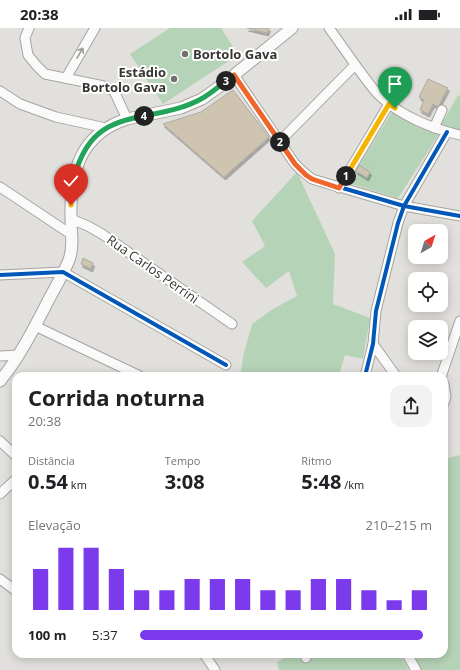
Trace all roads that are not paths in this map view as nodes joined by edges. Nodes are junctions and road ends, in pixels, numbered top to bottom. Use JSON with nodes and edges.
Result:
{"nodes":[{"id":1,"x":29,"y":28,"type":"edge"},
{"id":2,"x":95,"y":28,"type":"edge"},
{"id":3,"x":292,"y":28,"type":"edge"},
{"id":4,"x":329,"y":28,"type":"edge"},
{"id":5,"x":355,"y":65,"type":"junction"},
{"id":6,"x":234,"y":75,"type":"junction"},
{"id":7,"x":66,"y":78,"type":"junction"},
{"id":8,"x":0,"y":91,"type":"edge"},
{"id":9,"x":389,"y":104,"type":"junction"},
{"id":10,"x":442,"y":110,"type":"dead end"},
{"id":11,"x":127,"y":119,"type":"junction"},
{"id":12,"x":106,"y":128,"type":"junction"},
{"id":13,"x":434,"y":128,"type":"junction"},
{"id":14,"x":447,"y":132,"type":"junction"},
{"id":15,"x":460,"y":135,"type":"edge"},
{"id":16,"x":280,"y":141,"type":"junction"},
{"id":17,"x":0,"y":187,"type":"edge"},
{"id":18,"x":339,"y":188,"type":"junction"},
{"id":19,"x":404,"y":206,"type":"junction"},
{"id":20,"x":460,"y":216,"type":"edge"},
{"id":21,"x":71,"y":219,"type":"junction"},
{"id":22,"x":72,"y":236,"type":"junction"},
{"id":23,"x":63,"y":272,"type":"junction"},
{"id":24,"x":0,"y":275,"type":"edge"},
{"id":25,"x":460,"y":322,"type":"edge"},
{"id":26,"x":232,"y":324,"type":"dead end"},
{"id":27,"x":35,"y":326,"type":"junction"},
{"id":28,"x":373,"y":344,"type":"junction"},
{"id":29,"x":19,"y":355,"type":"junction"},
{"id":30,"x":0,"y":356,"type":"edge"},
{"id":31,"x":226,"y":365,"type":"dead end"},
{"id":32,"x":124,"y":368,"type":"junction"},
{"id":33,"x":120,"y":372,"type":"edge"},
{"id":34,"x":132,"y":372,"type":"edge"},
{"id":35,"x":366,"y":372,"type":"edge"},
{"id":36,"x":393,"y":372,"type":"edge"},
{"id":37,"x":442,"y":372,"type":"edge"},
{"id":38,"x":0,"y":381,"type":"edge"},
{"id":39,"x":0,"y":441,"type":"edge"},
{"id":40,"x":12,"y":452,"type":"edge"},
{"id":41,"x":12,"y":483,"type":"edge"},
{"id":42,"x":0,"y":494,"type":"edge"},
{"id":43,"x":0,"y":579,"type":"edge"},
{"id":44,"x":12,"y":588,"type":"edge"},
{"id":45,"x":206,"y":658,"type":"edge"},
{"id":46,"x":409,"y":658,"type":"edge"},
{"id":47,"x":214,"y":670,"type":"edge"},
{"id":48,"x":416,"y":670,"type":"edge"}],
"edges":[{"from":1,"to":7,"type":"street"},
{"from":7,"to":2,"type":"street","one_way":true},
{"from":3,"to":6,"type":"main road"},
{"from":4,"to":5,"type":"street"},
{"from":5,"to":9,"type":"street"},
{"from":5,"to":16,"type":"street"},
{"from":6,"to":11,"type":"main road"},
{"from":6,"to":16,"type":"street"},
{"from":7,"to":11,"type":"street"},
{"from":8,"to":12,"type":"street"},
{"from":9,"to":13,"type":"street"},
{"from":9,"to":18,"type":"street"},
{"from":10,"to":13,"type":"street"},
{"from":11,"to":12,"type":"main road"},
{"from":12,"to":21,"type":"main road"},
{"from":13,"to":14,"type":"street"},
{"from":14,"to":15,"type":"street"},
{"from":14,"to":19,"type":"street"},
{"from":16,"to":18,"type":"street"},
{"from":17,"to":22,"type":"street"},
{"from":18,"to":19,"type":"street"},
{"from":19,"to":20,"type":"street"},
{"from":19,"to":28,"type":"street"},
{"from":21,"to":22,"type":"main road"},
{"from":21,"to":26,"type":"street","name":"Rua Carlos Perrini"},
{"from":22,"to":23,"type":"main road"},
{"from":23,"to":24,"type":"street"},
{"from":23,"to":27,"type":"main road"},
{"from":23,"to":31,"type":"street"},
{"from":25,"to":37,"type":"street"},
{"from":27,"to":29,"type":"main road"},
{"from":27,"to":32,"type":"street"},
{"from":28,"to":35,"type":"street"},
{"from":28,"to":36,"type":"street"},
{"from":29,"to":30,"type":"street"},
{"from":29,"to":38,"type":"main road"},
{"from":32,"to":33,"type":"street"},
{"from":32,"to":34,"type":"street"},
{"from":39,"to":40,"type":"street"},
{"from":41,"to":42,"type":"street"},
{"from":43,"to":44,"type":"street"},
{"from":45,"to":47,"type":"street"},
{"from":46,"to":48,"type":"street"}]}
